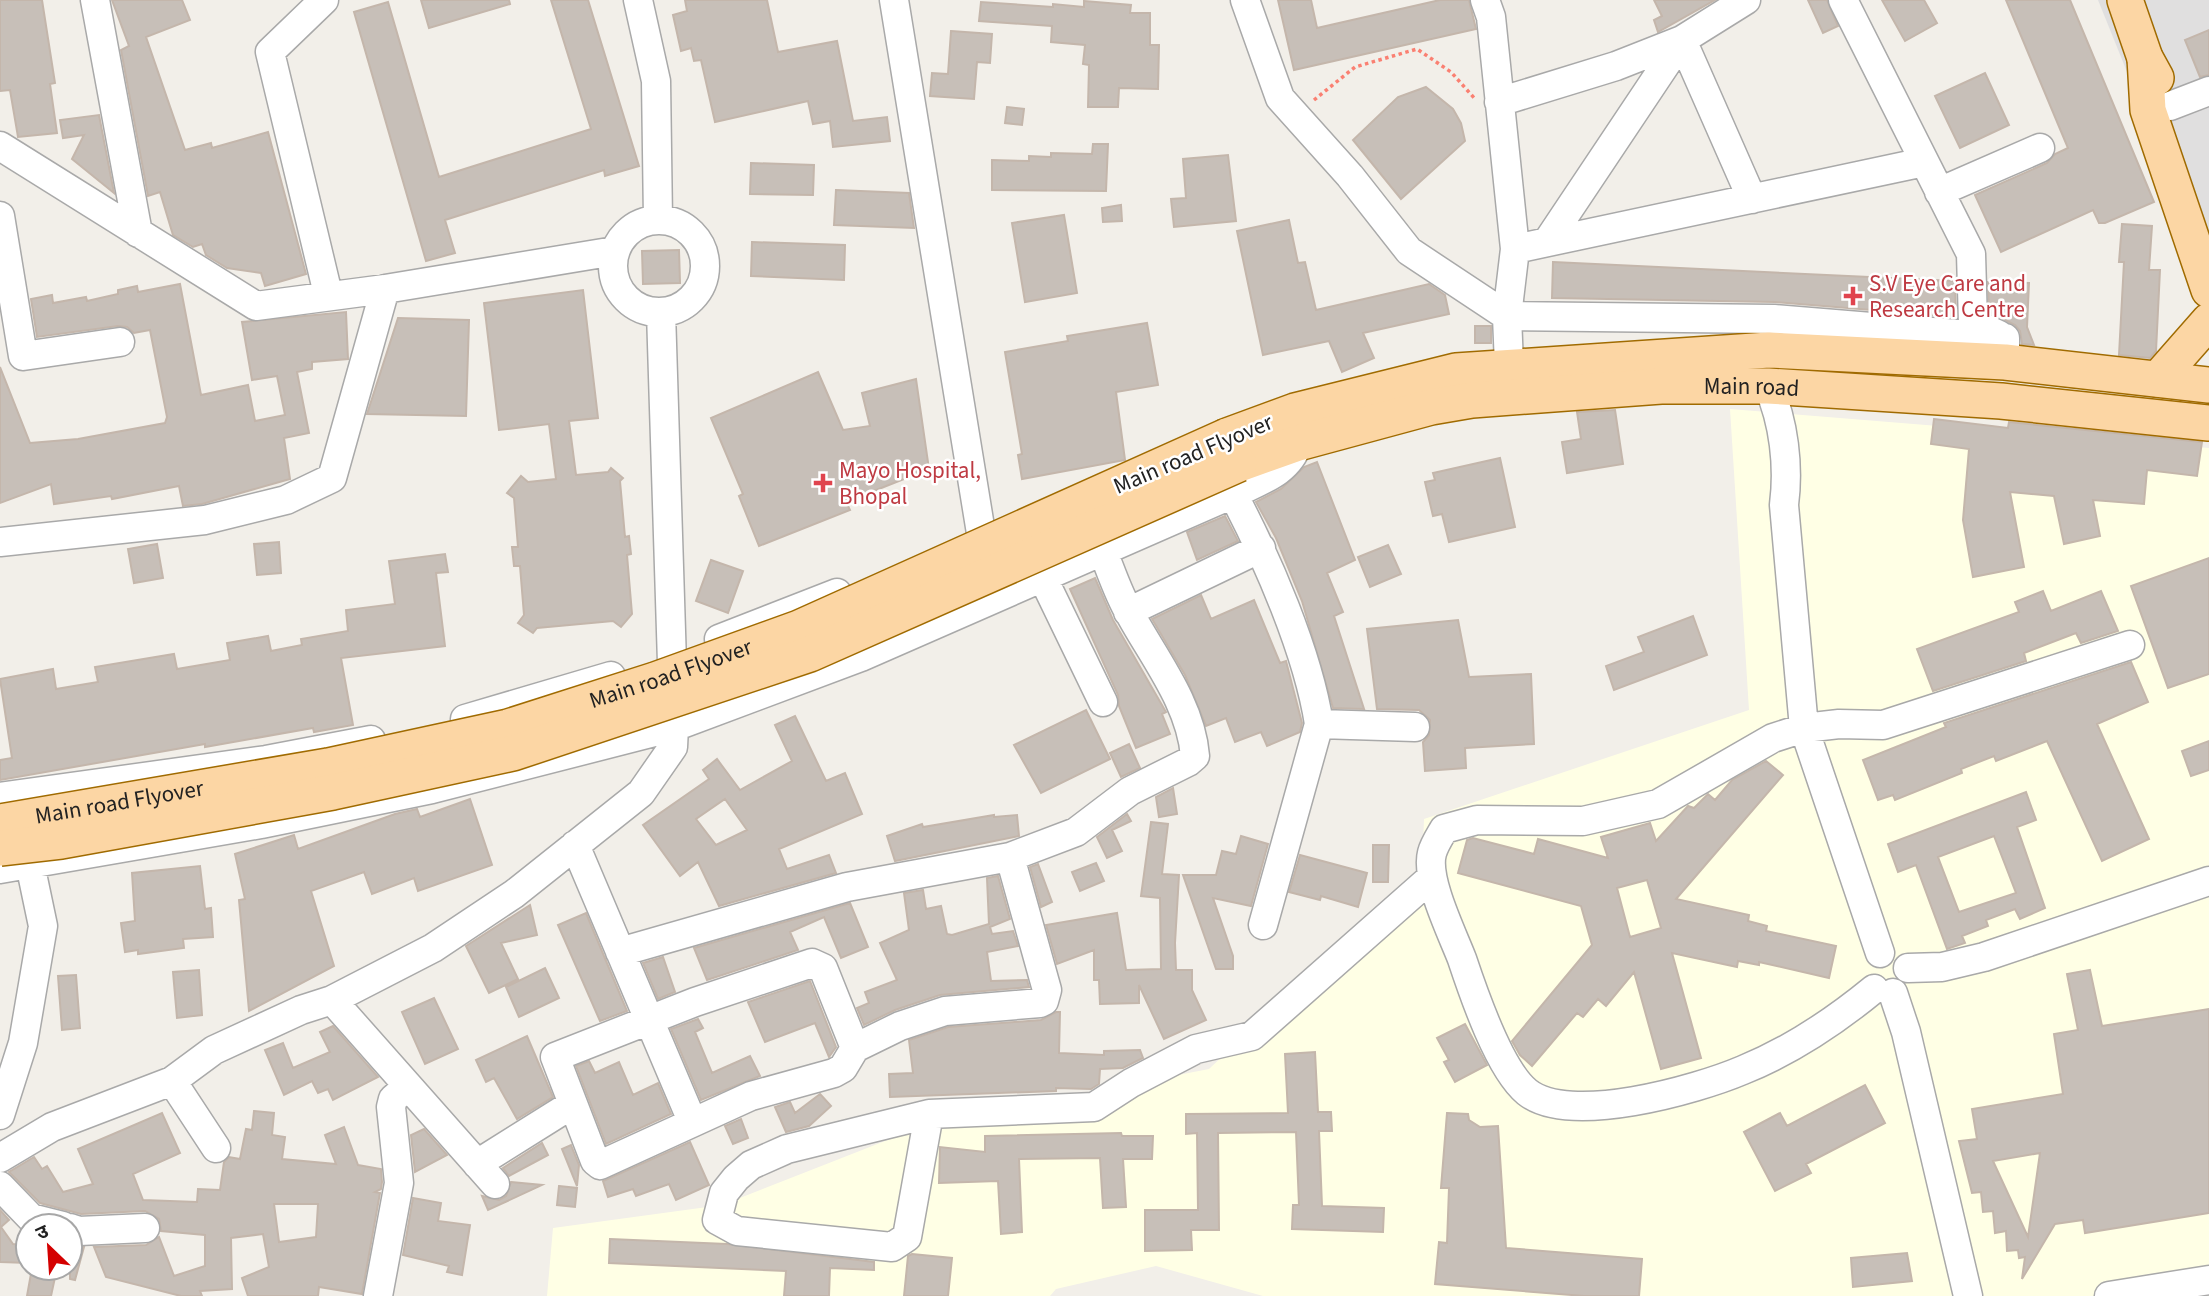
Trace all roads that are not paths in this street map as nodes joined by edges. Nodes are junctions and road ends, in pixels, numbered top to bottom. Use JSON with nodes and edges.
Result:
{"nodes":[{"id":1,"x":95,"y":0,"type":"edge"},
{"id":2,"x":324,"y":0,"type":"edge"},
{"id":3,"x":638,"y":0,"type":"edge"},
{"id":4,"x":894,"y":0,"type":"edge"},
{"id":5,"x":1245,"y":0,"type":"edge"},
{"id":6,"x":1485,"y":0,"type":"edge"},
{"id":7,"x":1746,"y":0,"type":"edge"},
{"id":8,"x":1843,"y":0,"type":"edge"},
{"id":9,"x":2125,"y":0,"type":"edge"},
{"id":10,"x":1682,"y":40,"type":"junction"},
{"id":11,"x":2145,"y":58,"type":"junction"},
{"id":12,"x":2209,"y":90,"type":"edge"},
{"id":13,"x":1499,"y":102,"type":"junction"},
{"id":14,"x":2170,"y":106,"type":"junction"},
{"id":15,"x":0,"y":146,"type":"edge"},
{"id":16,"x":2040,"y":148,"type":"dead end"},
{"id":17,"x":1924,"y":162,"type":"junction"},
{"id":18,"x":1940,"y":192,"type":"junction"},
{"id":19,"x":1752,"y":199,"type":"junction"},
{"id":20,"x":2209,"y":214,"type":"edge"},
{"id":21,"x":0,"y":216,"type":"edge"},
{"id":22,"x":658,"y":220,"type":"junction"},
{"id":23,"x":138,"y":233,"type":"junction"},
{"id":24,"x":1547,"y":242,"type":"junction"},
{"id":25,"x":1515,"y":249,"type":"junction"},
{"id":26,"x":615,"y":251,"type":"junction"},
{"id":27,"x":385,"y":289,"type":"junction"},
{"id":28,"x":2209,"y":290,"type":"edge"},
{"id":29,"x":328,"y":294,"type":"junction"},
{"id":30,"x":661,"y":313,"type":"junction"},
{"id":31,"x":1507,"y":316,"type":"junction"},
{"id":32,"x":1658,"y":318,"type":"junction"},
{"id":33,"x":2209,"y":321,"type":"edge"},
{"id":34,"x":120,"y":342,"type":"dead end"},
{"id":35,"x":1769,"y":350,"type":"junction"},
{"id":36,"x":2005,"y":350,"type":"junction"},
{"id":37,"x":1660,"y":356,"type":"junction"},
{"id":38,"x":1509,"y":365,"type":"junction"},
{"id":39,"x":2158,"y":379,"type":"junction"},
{"id":40,"x":2209,"y":385,"type":"edge"},
{"id":41,"x":1768,"y":386,"type":"junction"},
{"id":42,"x":1305,"y":408,"type":"junction"},
{"id":43,"x":2209,"y":423,"type":"edge"},
{"id":44,"x":1298,"y":443,"type":"joint"},
{"id":45,"x":1233,"y":465,"type":"junction"},
{"id":46,"x":981,"y":533,"type":"junction"},
{"id":47,"x":0,"y":542,"type":"edge"},
{"id":48,"x":1261,"y":548,"type":"junction"},
{"id":49,"x":1102,"y":549,"type":"junction"},
{"id":50,"x":1042,"y":576,"type":"junction"},
{"id":51,"x":1128,"y":612,"type":"junction"},
{"id":52,"x":2130,"y":645,"type":"dead end"},
{"id":53,"x":673,"y":656,"type":"junction"},
{"id":54,"x":1103,"y":702,"type":"dead end"},
{"id":55,"x":1319,"y":724,"type":"junction"},
{"id":56,"x":674,"y":727,"type":"junction"},
{"id":57,"x":1415,"y":727,"type":"dead end"},
{"id":58,"x":1804,"y":729,"type":"junction"},
{"id":59,"x":0,"y":797,"type":"edge"},
{"id":60,"x":0,"y":822,"type":"edge"},
{"id":61,"x":575,"y":845,"type":"junction"},
{"id":62,"x":0,"y":848,"type":"edge"},
{"id":63,"x":1010,"y":857,"type":"junction"},
{"id":64,"x":30,"y":864,"type":"junction"},
{"id":65,"x":0,"y":869,"type":"edge"},
{"id":66,"x":1432,"y":877,"type":"junction"},
{"id":67,"x":2209,"y":881,"type":"edge"},
{"id":68,"x":1262,"y":925,"type":"dead end"},
{"id":69,"x":620,"y":952,"type":"junction"},
{"id":70,"x":1880,"y":953,"type":"junction"},
{"id":71,"x":1908,"y":968,"type":"junction"},
{"id":72,"x":1884,"y":991,"type":"junction"},
{"id":73,"x":332,"y":1000,"type":"junction"},
{"id":74,"x":650,"y":1022,"type":"junction"},
{"id":75,"x":855,"y":1048,"type":"junction"},
{"id":76,"x":172,"y":1081,"type":"junction"},
{"id":77,"x":408,"y":1086,"type":"junction"},
{"id":78,"x":571,"y":1105,"type":"junction"},
{"id":79,"x":929,"y":1114,"type":"junction"},
{"id":80,"x":0,"y":1115,"type":"edge"},
{"id":81,"x":692,"y":1121,"type":"junction"},
{"id":82,"x":216,"y":1149,"type":"dead end"},
{"id":83,"x":0,"y":1158,"type":"edge"},
{"id":84,"x":0,"y":1186,"type":"edge"},
{"id":85,"x":25,"y":1212,"type":"edge"},
{"id":86,"x":145,"y":1228,"type":"dead end"},
{"id":87,"x":84,"y":1231,"type":"edge"},
{"id":88,"x":2209,"y":1280,"type":"edge"},
{"id":89,"x":377,"y":1296,"type":"edge"},
{"id":90,"x":1968,"y":1296,"type":"edge"},
{"id":91,"x":2109,"y":1296,"type":"edge"}],
"edges":[{"from":1,"to":23,"type":"street"},
{"from":2,"to":29,"type":"street"},
{"from":3,"to":22,"type":"street"},
{"from":4,"to":46,"type":"street"},
{"from":5,"to":31,"type":"street"},
{"from":6,"to":13,"type":"street"},
{"from":7,"to":10,"type":"street"},
{"from":8,"to":17,"type":"street"},
{"from":9,"to":11,"type":"main road"},
{"from":10,"to":13,"type":"street"},
{"from":10,"to":19,"type":"street"},
{"from":10,"to":24,"type":"street"},
{"from":11,"to":14,"type":"main road"},
{"from":11,"to":28,"type":"main road"},
{"from":12,"to":14,"type":"street"},
{"from":13,"to":25,"type":"street"},
{"from":14,"to":20,"type":"main road"},
{"from":15,"to":23,"type":"street"},
{"from":16,"to":18,"type":"street"},
{"from":17,"to":18,"type":"street"},
{"from":17,"to":19,"type":"street"},
{"from":18,"to":36,"type":"street"},
{"from":19,"to":24,"type":"street"},
{"from":21,"to":34,"type":"street"},
{"from":22,"to":26,"type":"street"},
{"from":22,"to":30,"type":"street"},
{"from":23,"to":29,"type":"street"},
{"from":24,"to":25,"type":"street"},
{"from":25,"to":31,"type":"street"},
{"from":26,"to":27,"type":"street"},
{"from":26,"to":30,"type":"street"},
{"from":27,"to":29,"type":"street"},
{"from":27,"to":47,"type":"street"},
{"from":30,"to":53,"type":"street"},
{"from":31,"to":32,"type":"street"},
{"from":31,"to":38,"type":"street"},
{"from":32,"to":36,"type":"street"},
{"from":32,"to":37,"type":"street"},
{"from":33,"to":39,"type":"main road"},
{"from":35,"to":36,"type":"main road","name":"Main road"},
{"from":35,"to":37,"type":"main road","name":"Main road"},
{"from":35,"to":41,"type":"street"},
{"from":36,"to":39,"type":"main road","name":"Main road"},
{"from":37,"to":38,"type":"main road","name":"Main road"},
{"from":38,"to":42,"type":"main road","name":"Main road"},
{"from":39,"to":40,"type":"main road","name":"Main road"},
{"from":41,"to":43,"type":"main road","name":"Main road"},
{"from":41,"to":44,"type":"main road","name":"Main road"},
{"from":41,"to":58,"type":"street"},
{"from":42,"to":45,"type":"main road","name":"Main road Flyover"},
{"from":42,"to":46,"type":"street"},
{"from":44,"to":45,"type":"main road","name":"Main road Flyover"},
{"from":45,"to":48,"type":"street"},
{"from":45,"to":49,"type":"street"},
{"from":45,"to":60,"type":"main road","name":"Main road Flyover","bridge":true},
{"from":45,"to":62,"type":"main road","name":"Main road Flyover","bridge":true},
{"from":46,"to":53,"type":"street"},
{"from":48,"to":51,"type":"street"},
{"from":48,"to":55,"type":"street"},
{"from":49,"to":50,"type":"street"},
{"from":49,"to":51,"type":"street"},
{"from":50,"to":54,"type":"street"},
{"from":50,"to":56,"type":"street"},
{"from":51,"to":63,"type":"street"},
{"from":52,"to":58,"type":"street"},
{"from":53,"to":56,"type":"street"},
{"from":53,"to":59,"type":"street"},
{"from":55,"to":57,"type":"street"},
{"from":55,"to":68,"type":"street"},
{"from":56,"to":61,"type":"street"},
{"from":56,"to":64,"type":"street"},
{"from":58,"to":66,"type":"street"},
{"from":58,"to":70,"type":"street"},
{"from":61,"to":69,"type":"street"},
{"from":61,"to":73,"type":"street"},
{"from":63,"to":69,"type":"street"},
{"from":63,"to":75,"type":"street"},
{"from":64,"to":65,"type":"street"},
{"from":64,"to":80,"type":"street"},
{"from":66,"to":72,"type":"street"},
{"from":66,"to":79,"type":"street"},
{"from":67,"to":71,"type":"street"},
{"from":69,"to":74,"type":"street"},
{"from":70,"to":71,"type":"street"},
{"from":70,"to":72,"type":"street"},
{"from":71,"to":72,"type":"street"},
{"from":72,"to":90,"type":"street"},
{"from":73,"to":76,"type":"street"},
{"from":73,"to":77,"type":"street"},
{"from":74,"to":75,"type":"street"},
{"from":74,"to":78,"type":"street"},
{"from":74,"to":81,"type":"street"},
{"from":75,"to":81,"type":"street"},
{"from":76,"to":82,"type":"street"},
{"from":76,"to":83,"type":"street"},
{"from":77,"to":78,"type":"street"},
{"from":77,"to":89,"type":"street"},
{"from":78,"to":81,"type":"street"},
{"from":79,"to":79,"type":"street"},
{"from":84,"to":85,"type":"street"},
{"from":86,"to":87,"type":"street"},
{"from":88,"to":91,"type":"street"}]}
